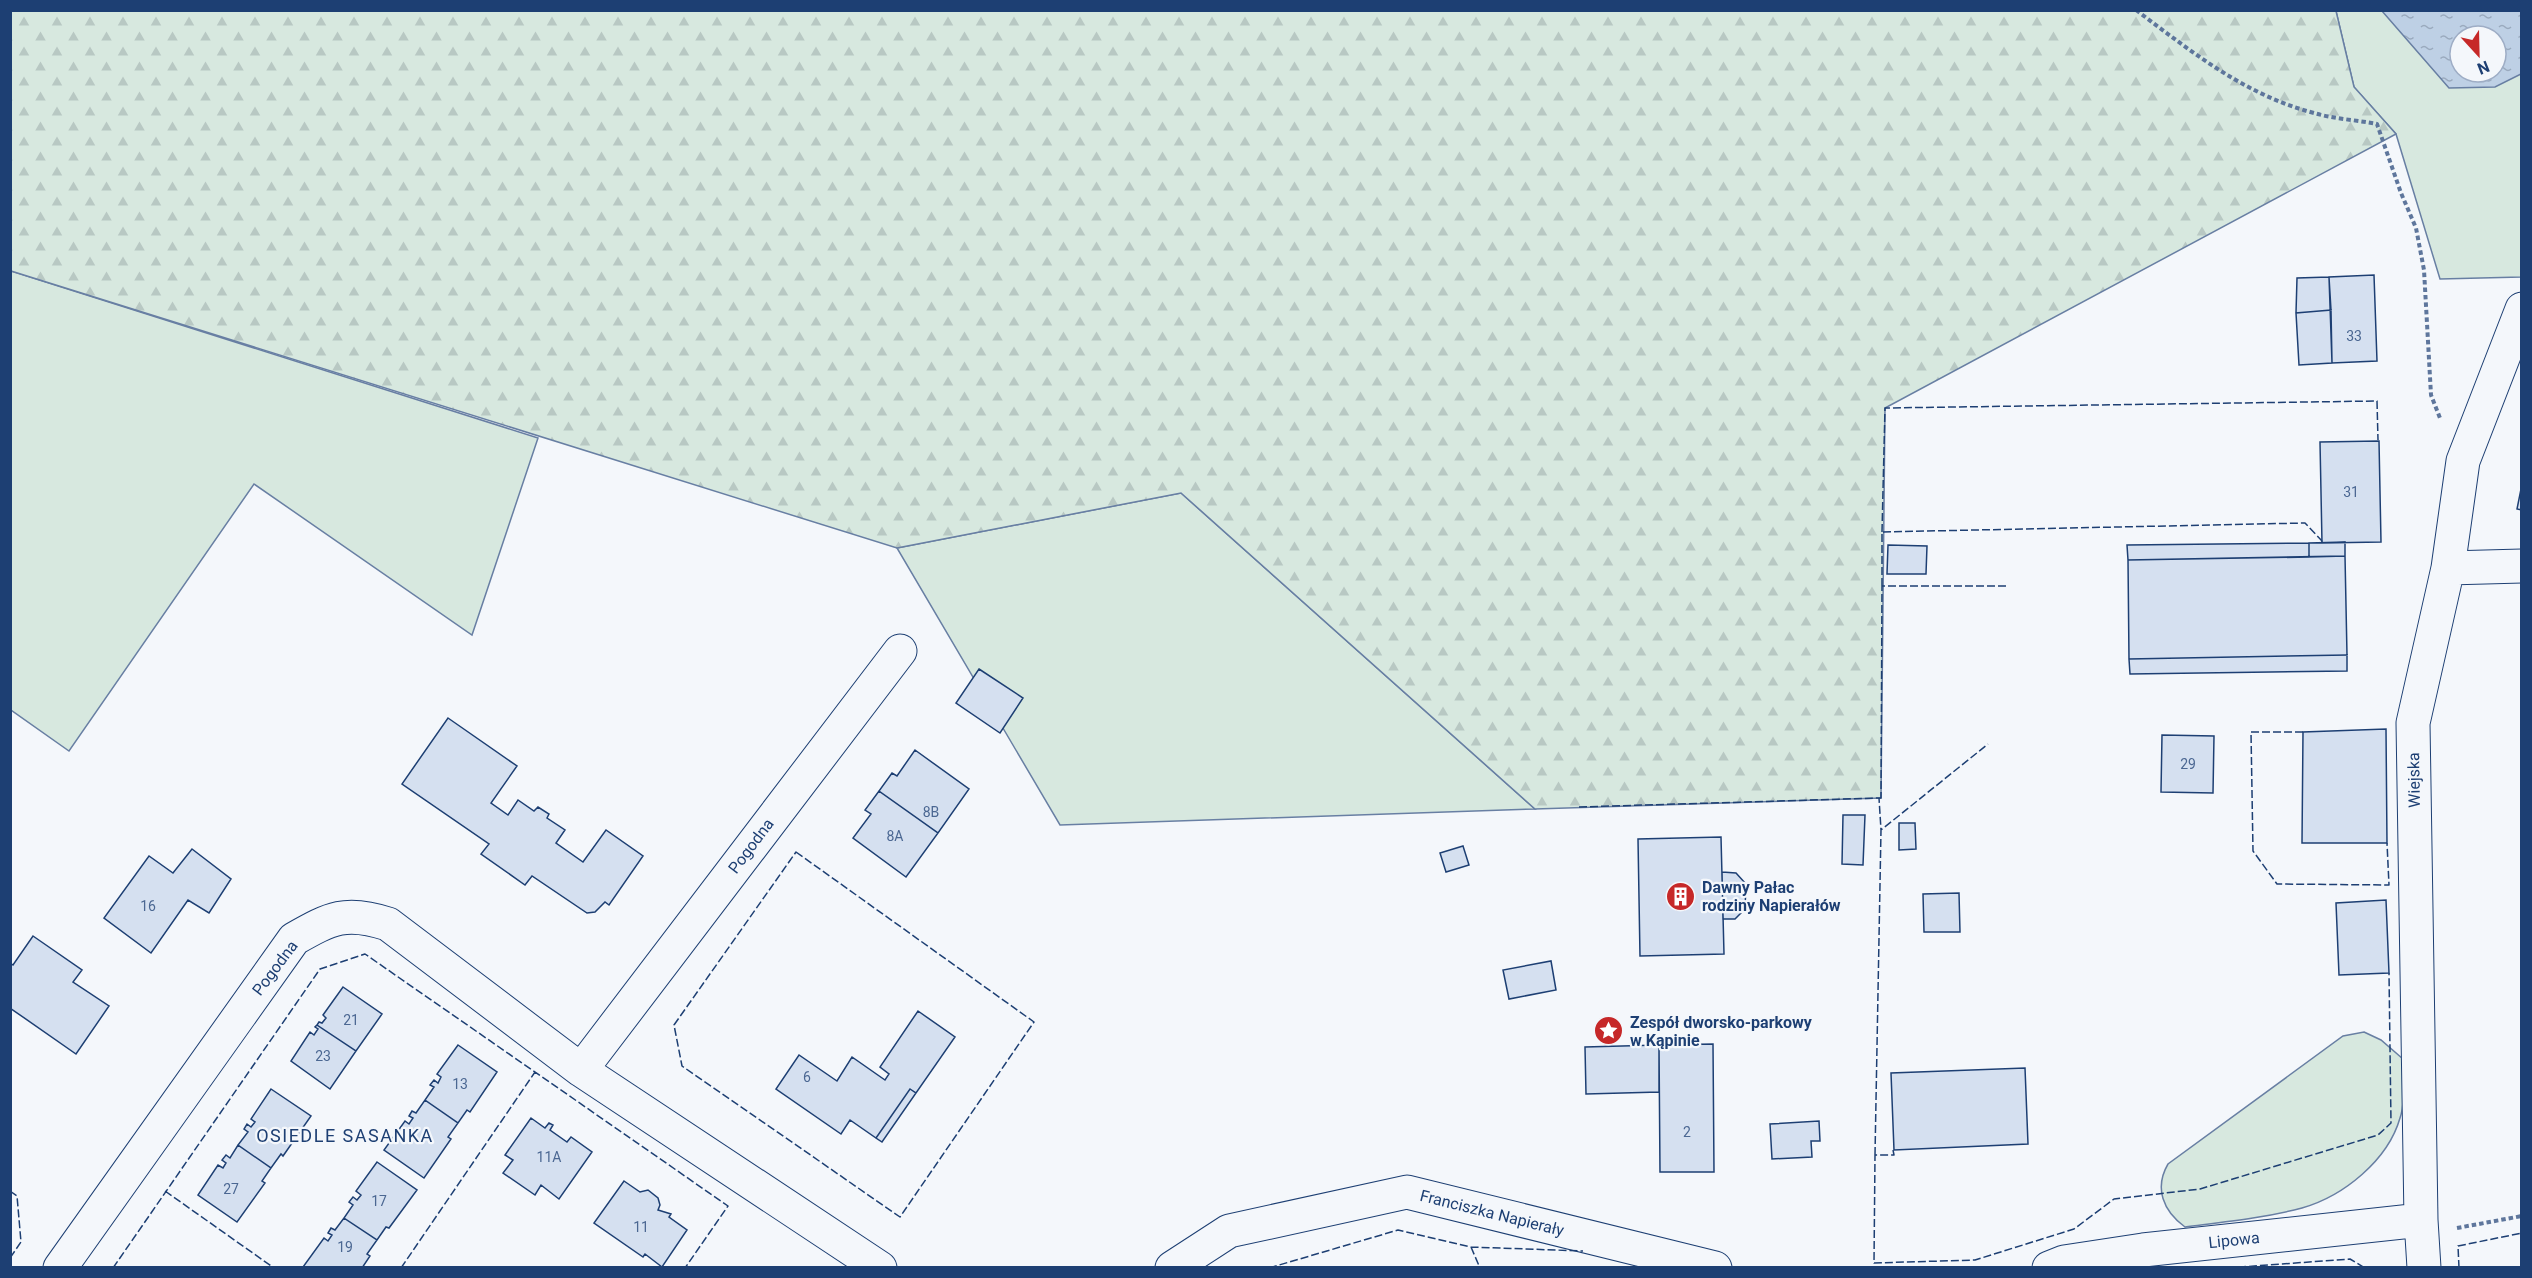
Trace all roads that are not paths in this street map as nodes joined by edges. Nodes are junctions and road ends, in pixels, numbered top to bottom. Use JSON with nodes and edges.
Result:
{"nodes":[{"id":1,"x":2522,"y":309,"type":"edge"},
{"id":2,"x":2522,"y":566,"type":"edge"},
{"id":3,"x":2448,"y":568,"type":"junction"},
{"id":4,"x":900,"y":651,"type":"dead end"},
{"id":5,"x":581,"y":1070,"type":"junction"},
{"id":6,"x":2421,"y":1220,"type":"junction"},
{"id":7,"x":2177,"y":1257,"type":"edge"},
{"id":8,"x":60,"y":1268,"type":"edge"},
{"id":9,"x":880,"y":1268,"type":"edge"},
{"id":10,"x":1172,"y":1268,"type":"edge"},
{"id":11,"x":1715,"y":1268,"type":"edge"},
{"id":12,"x":2049,"y":1268,"type":"edge"},
{"id":13,"x":2424,"y":1268,"type":"edge"}],
"edges":[{"from":1,"to":3,"type":"street","name":"Wiejska"},
{"from":2,"to":3,"type":"street"},
{"from":3,"to":6,"type":"street","name":"Wiejska"},
{"from":4,"to":5,"type":"street","name":"Pogodna"},
{"from":5,"to":8,"type":"street","name":"Pogodna"},
{"from":5,"to":9,"type":"street","name":"Pogodna"},
{"from":6,"to":7,"type":"street","name":"Lipowa"},
{"from":6,"to":13,"type":"street","name":"Wiejska"},
{"from":7,"to":12,"type":"street","name":"Lipowa"},
{"from":10,"to":11,"type":"street","name":"Franciszka Napierały"}]}
